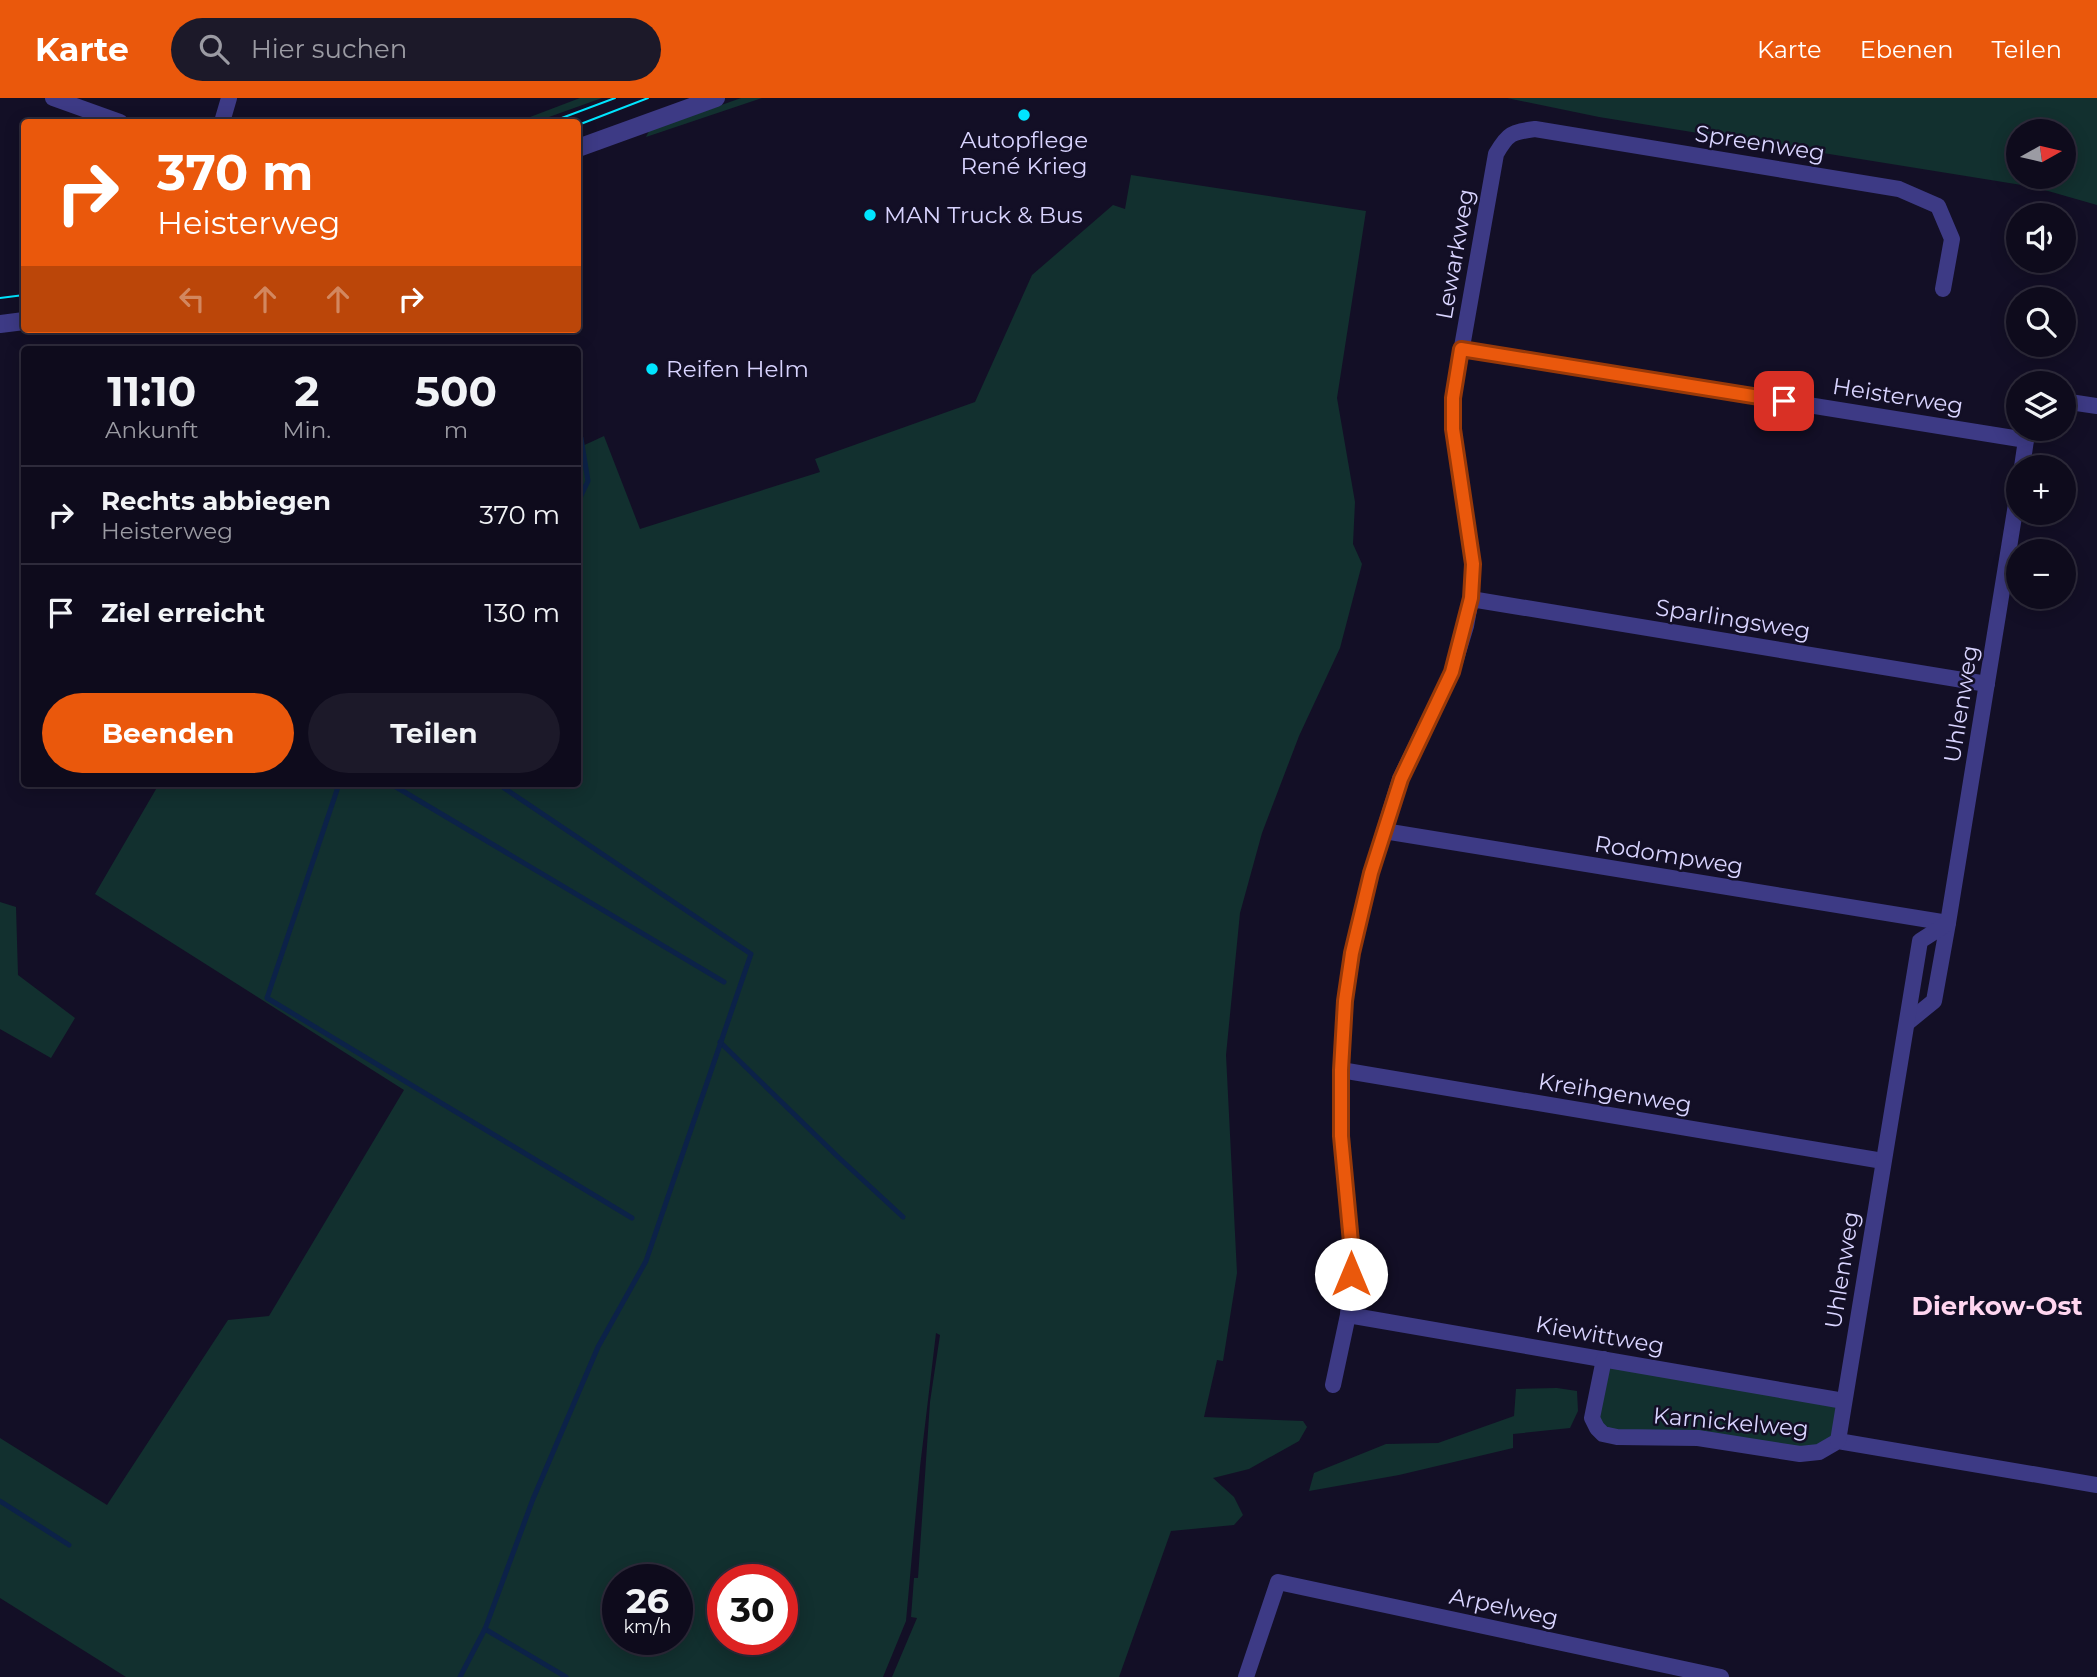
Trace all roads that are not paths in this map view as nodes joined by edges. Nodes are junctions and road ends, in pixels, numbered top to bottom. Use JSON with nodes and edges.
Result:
{"nodes":[{"id":1,"x":53,"y":98,"type":"edge"},
{"id":2,"x":229,"y":98,"type":"edge"},
{"id":3,"x":716,"y":98,"type":"edge"},
{"id":4,"x":112,"y":119,"type":"edge"},
{"id":5,"x":223,"y":119,"type":"edge"},
{"id":6,"x":581,"y":147,"type":"edge"},
{"id":7,"x":1496,"y":154,"type":"joint"},
{"id":8,"x":1943,"y":289,"type":"dead end"},
{"id":9,"x":21,"y":321,"type":"edge"},
{"id":10,"x":0,"y":324,"type":"edge"},
{"id":11,"x":1461,"y":349,"type":"junction"},
{"id":12,"x":2076,"y":403,"type":"edge"},
{"id":13,"x":2097,"y":406,"type":"edge"},
{"id":14,"x":2006,"y":431,"type":"edge"},
{"id":15,"x":2013,"y":525,"type":"edge"},
{"id":16,"x":1471,"y":598,"type":"junction"},
{"id":17,"x":1987,"y":684,"type":"junction"},
{"id":18,"x":1384,"y":831,"type":"junction"},
{"id":19,"x":1948,"y":923,"type":"junction"},
{"id":20,"x":1906,"y":1023,"type":"junction"},
{"id":21,"x":1341,"y":1070,"type":"junction"},
{"id":22,"x":1882,"y":1161,"type":"junction"},
{"id":23,"x":1348,"y":1315,"type":"junction"},
{"id":24,"x":1604,"y":1359,"type":"junction"},
{"id":25,"x":1333,"y":1385,"type":"dead end"},
{"id":26,"x":1844,"y":1401,"type":"junction"},
{"id":27,"x":1838,"y":1441,"type":"junction"},
{"id":28,"x":2097,"y":1485,"type":"edge"},
{"id":29,"x":1247,"y":1677,"type":"edge"},
{"id":30,"x":1721,"y":1677,"type":"edge"}],
"edges":[{"from":1,"to":4,"type":"street"},
{"from":2,"to":5,"type":"street"},
{"from":3,"to":6,"type":"street"},
{"from":7,"to":8,"type":"street","name":"Spreenweg"},
{"from":7,"to":11,"type":"street","name":"Lewarkweg"},
{"from":9,"to":10,"type":"street"},
{"from":11,"to":14,"type":"street","name":"Heisterweg"},
{"from":11,"to":16,"type":"street","name":"Lewarkweg"},
{"from":12,"to":13,"type":"street"},
{"from":15,"to":17,"type":"street","name":"Uhlenweg"},
{"from":16,"to":17,"type":"street","name":"Sparlingsweg"},
{"from":16,"to":18,"type":"street","name":"Lewarkweg"},
{"from":17,"to":19,"type":"street","name":"Uhlenweg"},
{"from":18,"to":19,"type":"street","name":"Rodompweg"},
{"from":18,"to":21,"type":"street","name":"Lewarkweg"},
{"from":19,"to":20,"type":"street","name":"Uhlenweg"},
{"from":19,"to":20,"type":"street","name":"Uhlenweg"},
{"from":20,"to":22,"type":"street","name":"Uhlenweg"},
{"from":21,"to":22,"type":"street","name":"Kreihgenweg"},
{"from":21,"to":23,"type":"street","name":"Lewarkweg"},
{"from":22,"to":26,"type":"street","name":"Uhlenweg"},
{"from":23,"to":24,"type":"street","name":"Kiewittweg"},
{"from":23,"to":25,"type":"street","name":"Lewarkweg"},
{"from":24,"to":26,"type":"street","name":"Kiewittweg"},
{"from":24,"to":27,"type":"street","name":"Karnickelweg"},
{"from":26,"to":27,"type":"street","name":"Uhlenweg"},
{"from":27,"to":28,"type":"street","name":"Karnickelweg"},
{"from":29,"to":30,"type":"street","name":"Arpelweg"}]}
